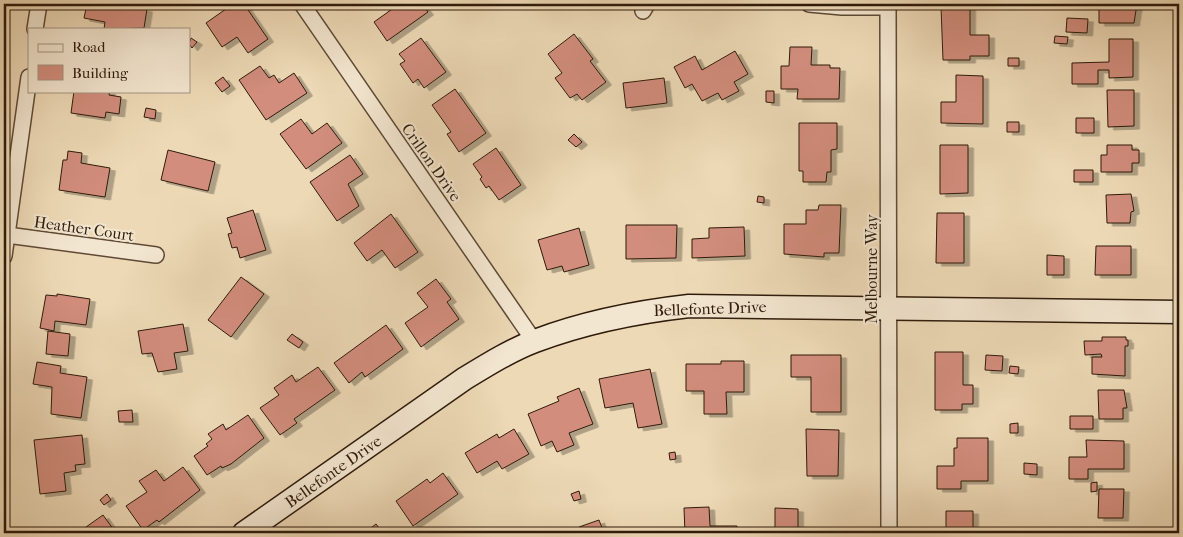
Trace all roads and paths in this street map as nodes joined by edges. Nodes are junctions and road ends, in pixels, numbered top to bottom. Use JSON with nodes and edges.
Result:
{"nodes":[{"id":1,"x":39,"y":4,"type":"edge"},
{"id":2,"x":302,"y":4,"type":"edge"},
{"id":3,"x":809,"y":4,"type":"edge"},
{"id":4,"x":888,"y":5,"type":"edge"},
{"id":5,"x":35,"y":28,"type":"edge"},
{"id":6,"x":28,"y":84,"type":"edge"},
{"id":7,"x":7,"y":235,"type":"junction"},
{"id":8,"x":156,"y":255,"type":"dead end"},
{"id":9,"x":4,"y":256,"type":"edge"},
{"id":10,"x":888,"y":307,"type":"junction"},
{"id":11,"x":1179,"y":312,"type":"edge"},
{"id":12,"x":534,"y":341,"type":"junction"},
{"id":13,"x":244,"y":533,"type":"edge"},
{"id":14,"x":888,"y":533,"type":"edge"}],
"edges":[{"from":1,"to":5,"type":"street"},
{"from":2,"to":12,"type":"street","name":"Crillon Drive"},
{"from":3,"to":4,"type":"street"},
{"from":4,"to":10,"type":"street","name":"Melbourne Way"},
{"from":6,"to":7,"type":"street"},
{"from":7,"to":8,"type":"street","name":"Heather Court"},
{"from":7,"to":9,"type":"street"},
{"from":10,"to":11,"type":"street","name":"Bellefonte Drive"},
{"from":10,"to":12,"type":"street","name":"Bellefonte Drive"},
{"from":10,"to":14,"type":"street","name":"Melbourne Way"},
{"from":12,"to":13,"type":"street","name":"Bellefonte Drive"}]}
